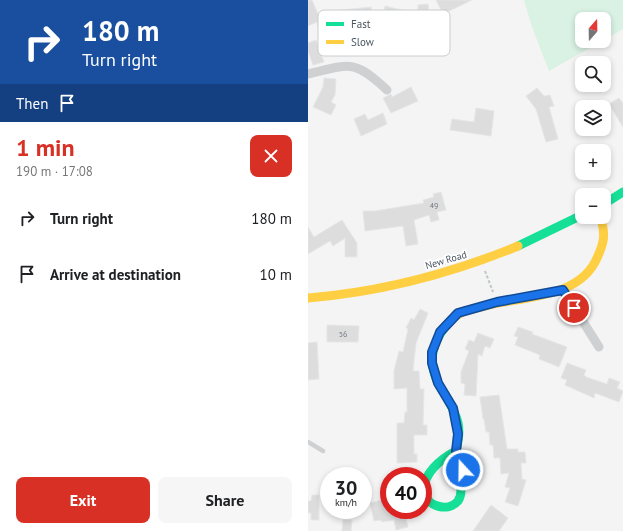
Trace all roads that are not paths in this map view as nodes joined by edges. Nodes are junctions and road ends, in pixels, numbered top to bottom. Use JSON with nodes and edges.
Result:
{"nodes":[{"id":1,"x":308,"y":74,"type":"edge"},
{"id":2,"x":386,"y":90,"type":"dead end"},
{"id":3,"x":623,"y":192,"type":"edge"},
{"id":4,"x":611,"y":200,"type":"edge"},
{"id":5,"x":575,"y":220,"type":"edge"},
{"id":6,"x":603,"y":224,"type":"edge"},
{"id":7,"x":563,"y":290,"type":"junction"},
{"id":8,"x":308,"y":298,"type":"edge"},
{"id":9,"x":600,"y":347,"type":"dead end"},
{"id":10,"x":308,"y":442,"type":"edge"},
{"id":11,"x":323,"y":451,"type":"dead end"},
{"id":12,"x":456,"y":451,"type":"junction"}],
"edges":[{"from":1,"to":2,"type":"street"},
{"from":3,"to":4,"type":"street"},
{"from":5,"to":8,"type":"street","name":"New Road"},
{"from":6,"to":7,"type":"street"},
{"from":7,"to":9,"type":"street"},
{"from":7,"to":12,"type":"street"},
{"from":10,"to":11,"type":"lane"},
{"from":12,"to":12,"type":"street"}]}
